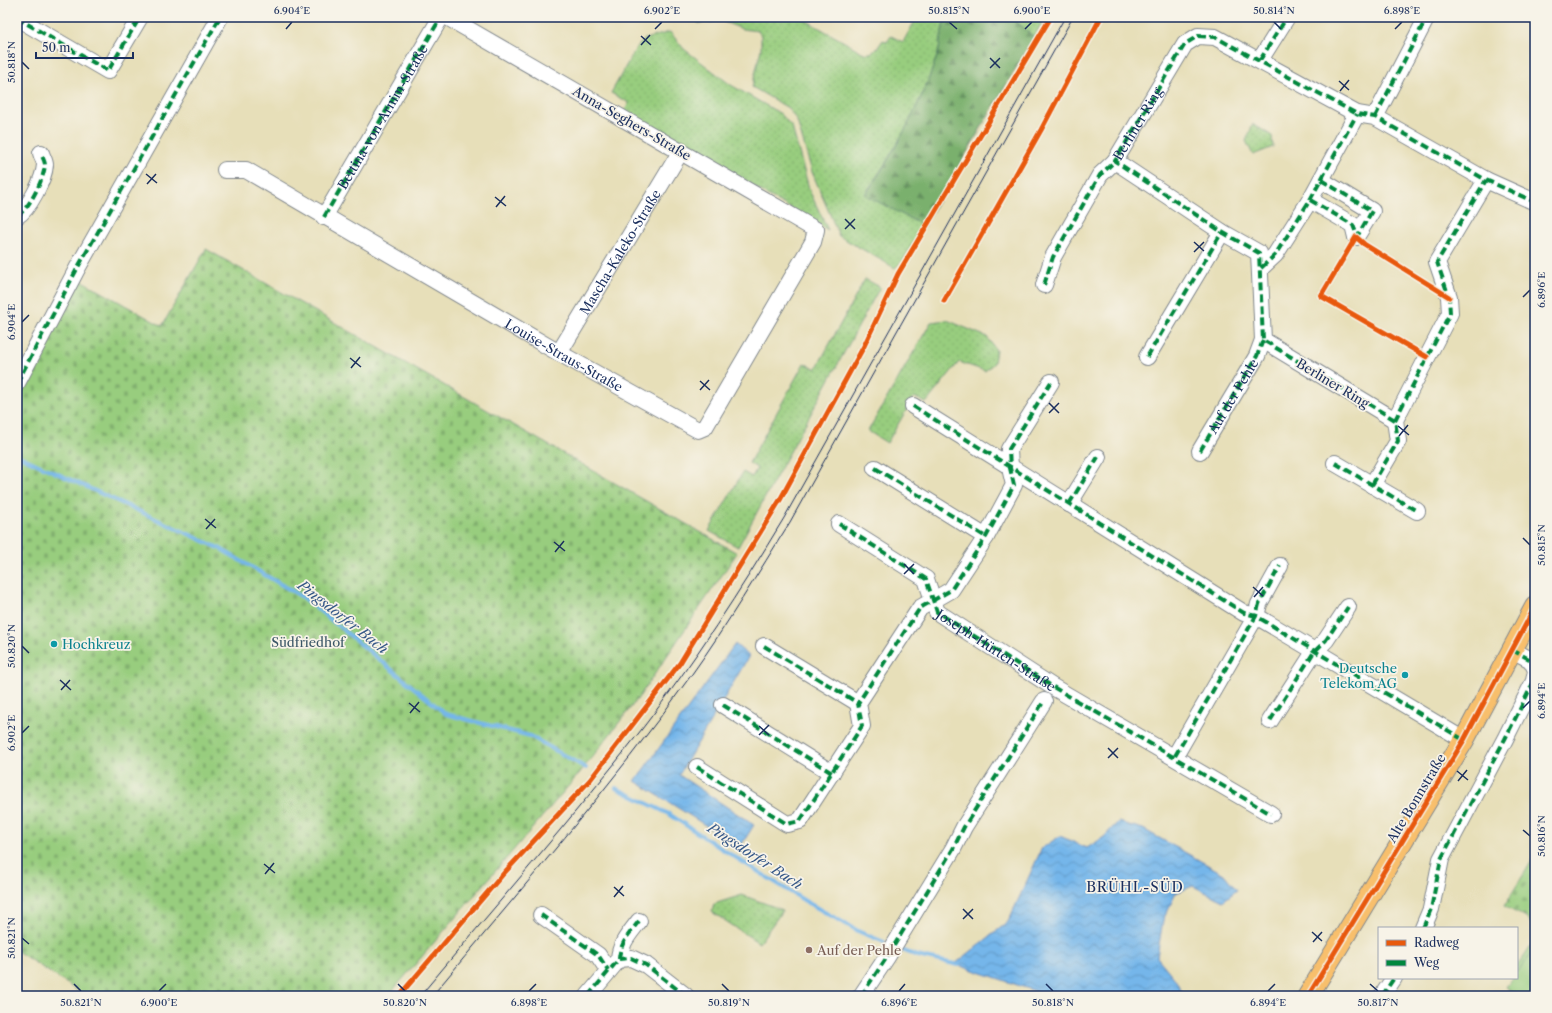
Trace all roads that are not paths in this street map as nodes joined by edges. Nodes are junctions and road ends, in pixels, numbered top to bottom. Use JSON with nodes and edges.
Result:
{"nodes":[{"id":1,"x":140,"y":17,"type":"edge"},
{"id":2,"x":220,"y":17,"type":"edge"},
{"id":3,"x":441,"y":17,"type":"edge"},
{"id":4,"x":448,"y":17,"type":"edge"},
{"id":5,"x":1287,"y":17,"type":"edge"},
{"id":6,"x":1427,"y":17,"type":"edge"},
{"id":7,"x":17,"y":18,"type":"edge"},
{"id":8,"x":1260,"y":60,"type":"junction"},
{"id":9,"x":1357,"y":114,"type":"junction"},
{"id":10,"x":1375,"y":117,"type":"junction"},
{"id":11,"x":681,"y":150,"type":"junction"},
{"id":12,"x":41,"y":153,"type":"dead end"},
{"id":13,"x":1115,"y":161,"type":"junction"},
{"id":14,"x":225,"y":170,"type":"dead end"},
{"id":15,"x":1321,"y":180,"type":"junction"},
{"id":16,"x":1486,"y":180,"type":"junction"},
{"id":17,"x":1310,"y":200,"type":"junction"},
{"id":18,"x":1535,"y":202,"type":"edge"},
{"id":19,"x":17,"y":216,"type":"edge"},
{"id":20,"x":324,"y":217,"type":"junction"},
{"id":21,"x":816,"y":230,"type":"joint"},
{"id":22,"x":1222,"y":232,"type":"junction"},
{"id":23,"x":1261,"y":268,"type":"junction"},
{"id":24,"x":1044,"y":285,"type":"dead end"},
{"id":25,"x":1263,"y":340,"type":"junction"},
{"id":26,"x":560,"y":353,"type":"junction"},
{"id":27,"x":1147,"y":357,"type":"dead end"},
{"id":28,"x":1051,"y":382,"type":"dead end"},
{"id":29,"x":17,"y":383,"type":"edge"},
{"id":30,"x":913,"y":406,"type":"dead end"},
{"id":31,"x":1395,"y":420,"type":"junction"},
{"id":32,"x":1200,"y":451,"type":"dead end"},
{"id":33,"x":1098,"y":457,"type":"dead end"},
{"id":34,"x":1335,"y":463,"type":"dead end"},
{"id":35,"x":875,"y":468,"type":"dead end"},
{"id":36,"x":1010,"y":468,"type":"junction"},
{"id":37,"x":1372,"y":485,"type":"junction"},
{"id":38,"x":1069,"y":504,"type":"junction"},
{"id":39,"x":1417,"y":511,"type":"dead end"},
{"id":40,"x":839,"y":524,"type":"dead end"},
{"id":41,"x":986,"y":537,"type":"junction"},
{"id":42,"x":1280,"y":566,"type":"dead end"},
{"id":43,"x":934,"y":600,"type":"junction"},
{"id":44,"x":1348,"y":607,"type":"dead end"},
{"id":45,"x":1535,"y":607,"type":"edge"},
{"id":46,"x":1256,"y":616,"type":"junction"},
{"id":47,"x":764,"y":646,"type":"dead end"},
{"id":48,"x":1512,"y":650,"type":"junction"},
{"id":49,"x":1314,"y":652,"type":"junction"},
{"id":50,"x":1535,"y":668,"type":"edge"},
{"id":51,"x":1535,"y":675,"type":"edge"},
{"id":52,"x":1044,"y":701,"type":"dead end"},
{"id":53,"x":858,"y":703,"type":"junction"},
{"id":54,"x":724,"y":705,"type":"dead end"},
{"id":55,"x":1270,"y":721,"type":"dead end"},
{"id":56,"x":1464,"y":740,"type":"junction"},
{"id":57,"x":1175,"y":756,"type":"junction"},
{"id":58,"x":697,"y":767,"type":"dead end"},
{"id":59,"x":832,"y":773,"type":"junction"},
{"id":60,"x":1271,"y":814,"type":"dead end"},
{"id":61,"x":541,"y":915,"type":"dead end"},
{"id":62,"x":639,"y":921,"type":"dead end"},
{"id":63,"x":1423,"y":927,"type":"edge"},
{"id":64,"x":614,"y":965,"type":"junction"},
{"id":65,"x":1393,"y":979,"type":"edge"},
{"id":66,"x":588,"y":996,"type":"edge"},
{"id":67,"x":686,"y":996,"type":"edge"},
{"id":68,"x":861,"y":996,"type":"edge"},
{"id":69,"x":1308,"y":996,"type":"edge"},
{"id":70,"x":1382,"y":996,"type":"edge"}],
"edges":[{"from":1,"to":7,"type":"street"},
{"from":2,"to":29,"type":"street"},
{"from":3,"to":20,"type":"street","name":"Bettina-von-Arnim-Straße"},
{"from":4,"to":11,"type":"street","name":"Anna-Seghers-Straße"},
{"from":5,"to":8,"type":"street"},
{"from":6,"to":10,"type":"street"},
{"from":8,"to":9,"type":"street","name":"Berliner Ring"},
{"from":8,"to":13,"type":"street","name":"Berliner Ring"},
{"from":9,"to":10,"type":"street","name":"Berliner Ring"},
{"from":9,"to":15,"type":"street"},
{"from":10,"to":16,"type":"street","name":"Berliner Ring"},
{"from":11,"to":21,"type":"street","name":"Anna-Seghers-Straße"},
{"from":11,"to":26,"type":"street","name":"Mascha-Kaleko-Straße"},
{"from":12,"to":19,"type":"street"},
{"from":13,"to":22,"type":"street","name":"Berliner Ring"},
{"from":13,"to":24,"type":"street"},
{"from":14,"to":20,"type":"street","name":"Louise-Straus-Straße"},
{"from":15,"to":17,"type":"street"},
{"from":15,"to":17,"type":"street"},
{"from":16,"to":18,"type":"street","name":"Berliner Ring"},
{"from":16,"to":31,"type":"street"},
{"from":17,"to":23,"type":"street"},
{"from":20,"to":26,"type":"street","name":"Louise-Straus-Straße"},
{"from":21,"to":26,"type":"street","name":"Louise-Straus-Straße"},
{"from":22,"to":23,"type":"street","name":"Berliner Ring"},
{"from":22,"to":27,"type":"street"},
{"from":23,"to":25,"type":"street","name":"Berliner Ring"},
{"from":25,"to":31,"type":"street","name":"Berliner Ring"},
{"from":25,"to":32,"type":"street","name":"Auf der Pehle"},
{"from":28,"to":36,"type":"street","name":"Joseph-Hürten-Straße"},
{"from":30,"to":36,"type":"street"},
{"from":31,"to":37,"type":"street"},
{"from":33,"to":38,"type":"street"},
{"from":34,"to":37,"type":"street"},
{"from":35,"to":41,"type":"street"},
{"from":36,"to":38,"type":"street"},
{"from":36,"to":41,"type":"street","name":"Joseph-Hürten-Straße"},
{"from":37,"to":39,"type":"street"},
{"from":38,"to":46,"type":"street"},
{"from":40,"to":43,"type":"street","name":"Joseph-Hürten-Straße"},
{"from":41,"to":43,"type":"street","name":"Joseph-Hürten-Straße"},
{"from":42,"to":46,"type":"street"},
{"from":43,"to":53,"type":"street"},
{"from":43,"to":57,"type":"street","name":"Joseph-Hürten-Straße"},
{"from":44,"to":49,"type":"street"},
{"from":45,"to":48,"type":"main road","name":"Alte Bonnstraße"},
{"from":46,"to":49,"type":"street"},
{"from":46,"to":57,"type":"street"},
{"from":47,"to":53,"type":"street"},
{"from":48,"to":50,"type":"street"},
{"from":48,"to":56,"type":"main road","name":"Alte Bonnstraße"},
{"from":49,"to":55,"type":"street"},
{"from":49,"to":56,"type":"street"},
{"from":51,"to":63,"type":"street"},
{"from":52,"to":68,"type":"street"},
{"from":53,"to":59,"type":"street"},
{"from":54,"to":59,"type":"street"},
{"from":56,"to":69,"type":"main road","name":"Alte Bonnstraße"},
{"from":57,"to":60,"type":"street","name":"Joseph-Hürten-Straße"},
{"from":58,"to":59,"type":"street"},
{"from":61,"to":64,"type":"street"},
{"from":62,"to":64,"type":"street"},
{"from":64,"to":66,"type":"street"},
{"from":64,"to":67,"type":"street"},
{"from":65,"to":70,"type":"street"}]}
